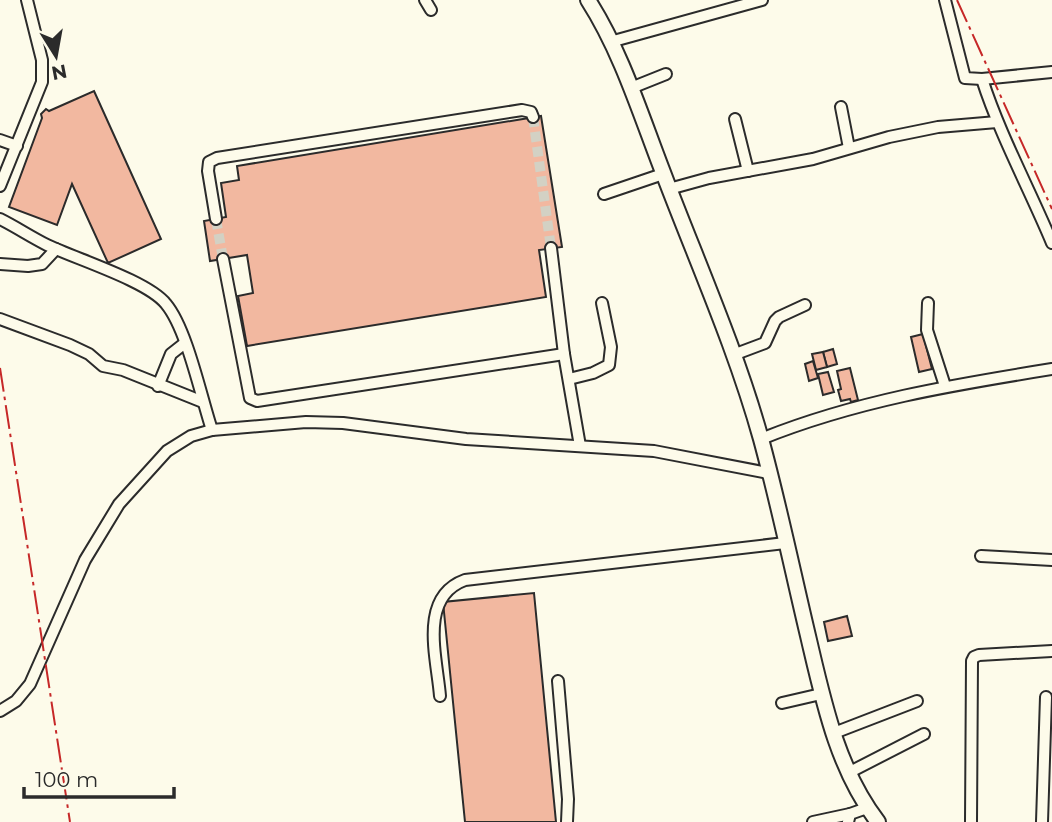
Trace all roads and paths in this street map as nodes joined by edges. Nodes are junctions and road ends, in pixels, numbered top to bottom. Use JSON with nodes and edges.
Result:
{"nodes":[{"id":1,"x":27,"y":0,"type":"edge"},
{"id":2,"x":588,"y":0,"type":"edge"},
{"id":3,"x":762,"y":0,"type":"edge"},
{"id":4,"x":945,"y":0,"type":"edge"},
{"id":5,"x":610,"y":42,"type":"junction"},
{"id":6,"x":1052,"y":72,"type":"edge"},
{"id":7,"x":666,"y":74,"type":"dead end"},
{"id":8,"x":982,"y":79,"type":"junction"},
{"id":9,"x":631,"y":88,"type":"junction"},
{"id":10,"x":841,"y":107,"type":"dead end"},
{"id":11,"x":533,"y":117,"type":"dead end"},
{"id":12,"x":735,"y":118,"type":"dead end"},
{"id":13,"x":997,"y":122,"type":"junction"},
{"id":14,"x":0,"y":140,"type":"edge"},
{"id":15,"x":18,"y":146,"type":"junction"},
{"id":16,"x":849,"y":148,"type":"junction"},
{"id":17,"x":748,"y":171,"type":"junction"},
{"id":18,"x":663,"y":174,"type":"junction"},
{"id":19,"x":0,"y":186,"type":"edge"},
{"id":20,"x":669,"y":189,"type":"junction"},
{"id":21,"x":604,"y":194,"type":"dead end"},
{"id":22,"x":0,"y":219,"type":"edge"},
{"id":23,"x":216,"y":219,"type":"tunnel mouth"},
{"id":24,"x":1052,"y":243,"type":"edge"},
{"id":25,"x":551,"y":248,"type":"tunnel mouth"},
{"id":26,"x":56,"y":249,"type":"junction"},
{"id":27,"x":223,"y":259,"type":"tunnel mouth"},
{"id":28,"x":0,"y":264,"type":"edge"},
{"id":29,"x":602,"y":303,"type":"dead end"},
{"id":30,"x":928,"y":303,"type":"dead end"},
{"id":31,"x":805,"y":305,"type":"dead end"},
{"id":32,"x":0,"y":319,"type":"edge"},
{"id":33,"x":185,"y":343,"type":"junction"},
{"id":34,"x":564,"y":354,"type":"junction"},
{"id":35,"x":733,"y":355,"type":"junction"},
{"id":36,"x":1052,"y":369,"type":"edge"},
{"id":37,"x":569,"y":379,"type":"junction"},
{"id":38,"x":158,"y":386,"type":"junction"},
{"id":39,"x":945,"y":386,"type":"junction"},
{"id":40,"x":203,"y":402,"type":"junction"},
{"id":41,"x":212,"y":430,"type":"junction"},
{"id":42,"x":761,"y":439,"type":"junction"},
{"id":43,"x":580,"y":446,"type":"junction"},
{"id":44,"x":768,"y":474,"type":"junction"},
{"id":45,"x":785,"y":543,"type":"junction"},
{"id":46,"x":981,"y":556,"type":"dead end"},
{"id":47,"x":1052,"y":560,"type":"edge"},
{"id":48,"x":1052,"y":651,"type":"edge"},
{"id":49,"x":558,"y":681,"type":"dead end"},
{"id":50,"x":821,"y":694,"type":"junction"},
{"id":51,"x":440,"y":696,"type":"dead end"},
{"id":52,"x":1046,"y":697,"type":"dead end"},
{"id":53,"x":917,"y":701,"type":"dead end"},
{"id":54,"x":782,"y":703,"type":"dead end"},
{"id":55,"x":0,"y":711,"type":"edge"},
{"id":56,"x":834,"y":733,"type":"junction"},
{"id":57,"x":924,"y":734,"type":"dead end"},
{"id":58,"x":848,"y":774,"type":"junction"},
{"id":59,"x":867,"y":808,"type":"junction"},
{"id":60,"x":849,"y":818,"type":"edge"},
{"id":61,"x":567,"y":822,"type":"edge"},
{"id":62,"x":813,"y":822,"type":"edge"},
{"id":63,"x":878,"y":822,"type":"edge"},
{"id":64,"x":971,"y":822,"type":"edge"},
{"id":65,"x":1042,"y":822,"type":"edge"}],
"edges":[{"from":1,"to":15,"type":"street"},
{"from":2,"to":5,"type":"main road"},
{"from":3,"to":5,"type":"street"},
{"from":4,"to":8,"type":"street"},
{"from":5,"to":9,"type":"main road"},
{"from":6,"to":8,"type":"street"},
{"from":7,"to":9,"type":"street"},
{"from":8,"to":13,"type":"street"},
{"from":9,"to":18,"type":"main road"},
{"from":10,"to":16,"type":"street"},
{"from":11,"to":23,"type":"street"},
{"from":12,"to":17,"type":"street"},
{"from":13,"to":16,"type":"street"},
{"from":13,"to":24,"type":"street"},
{"from":14,"to":15,"type":"street"},
{"from":15,"to":19,"type":"street"},
{"from":16,"to":17,"type":"street"},
{"from":17,"to":20,"type":"street"},
{"from":18,"to":20,"type":"main road"},
{"from":18,"to":21,"type":"street"},
{"from":20,"to":35,"type":"main road"},
{"from":22,"to":26,"type":"street"},
{"from":25,"to":34,"type":"street"},
{"from":26,"to":28,"type":"street"},
{"from":26,"to":33,"type":"street"},
{"from":27,"to":34,"type":"street"},
{"from":29,"to":37,"type":"street"},
{"from":30,"to":39,"type":"street"},
{"from":31,"to":35,"type":"street"},
{"from":32,"to":38,"type":"street"},
{"from":33,"to":38,"type":"street"},
{"from":33,"to":40,"type":"street"},
{"from":34,"to":37,"type":"street"},
{"from":35,"to":42,"type":"main road"},
{"from":36,"to":39,"type":"street"},
{"from":37,"to":43,"type":"street"},
{"from":38,"to":40,"type":"street"},
{"from":39,"to":42,"type":"street"},
{"from":40,"to":41,"type":"street"},
{"from":41,"to":43,"type":"street"},
{"from":41,"to":55,"type":"street"},
{"from":42,"to":44,"type":"main road"},
{"from":43,"to":44,"type":"street"},
{"from":44,"to":45,"type":"main road"},
{"from":45,"to":50,"type":"main road"},
{"from":45,"to":51,"type":"street"},
{"from":46,"to":47,"type":"street"},
{"from":48,"to":64,"type":"street"},
{"from":49,"to":61,"type":"street"},
{"from":50,"to":54,"type":"street"},
{"from":50,"to":56,"type":"main road"},
{"from":52,"to":65,"type":"street"},
{"from":53,"to":56,"type":"street"},
{"from":56,"to":58,"type":"main road"},
{"from":57,"to":58,"type":"street"},
{"from":58,"to":59,"type":"main road"},
{"from":59,"to":60,"type":"street"},
{"from":59,"to":63,"type":"main road"},
{"from":60,"to":62,"type":"street"}]}
